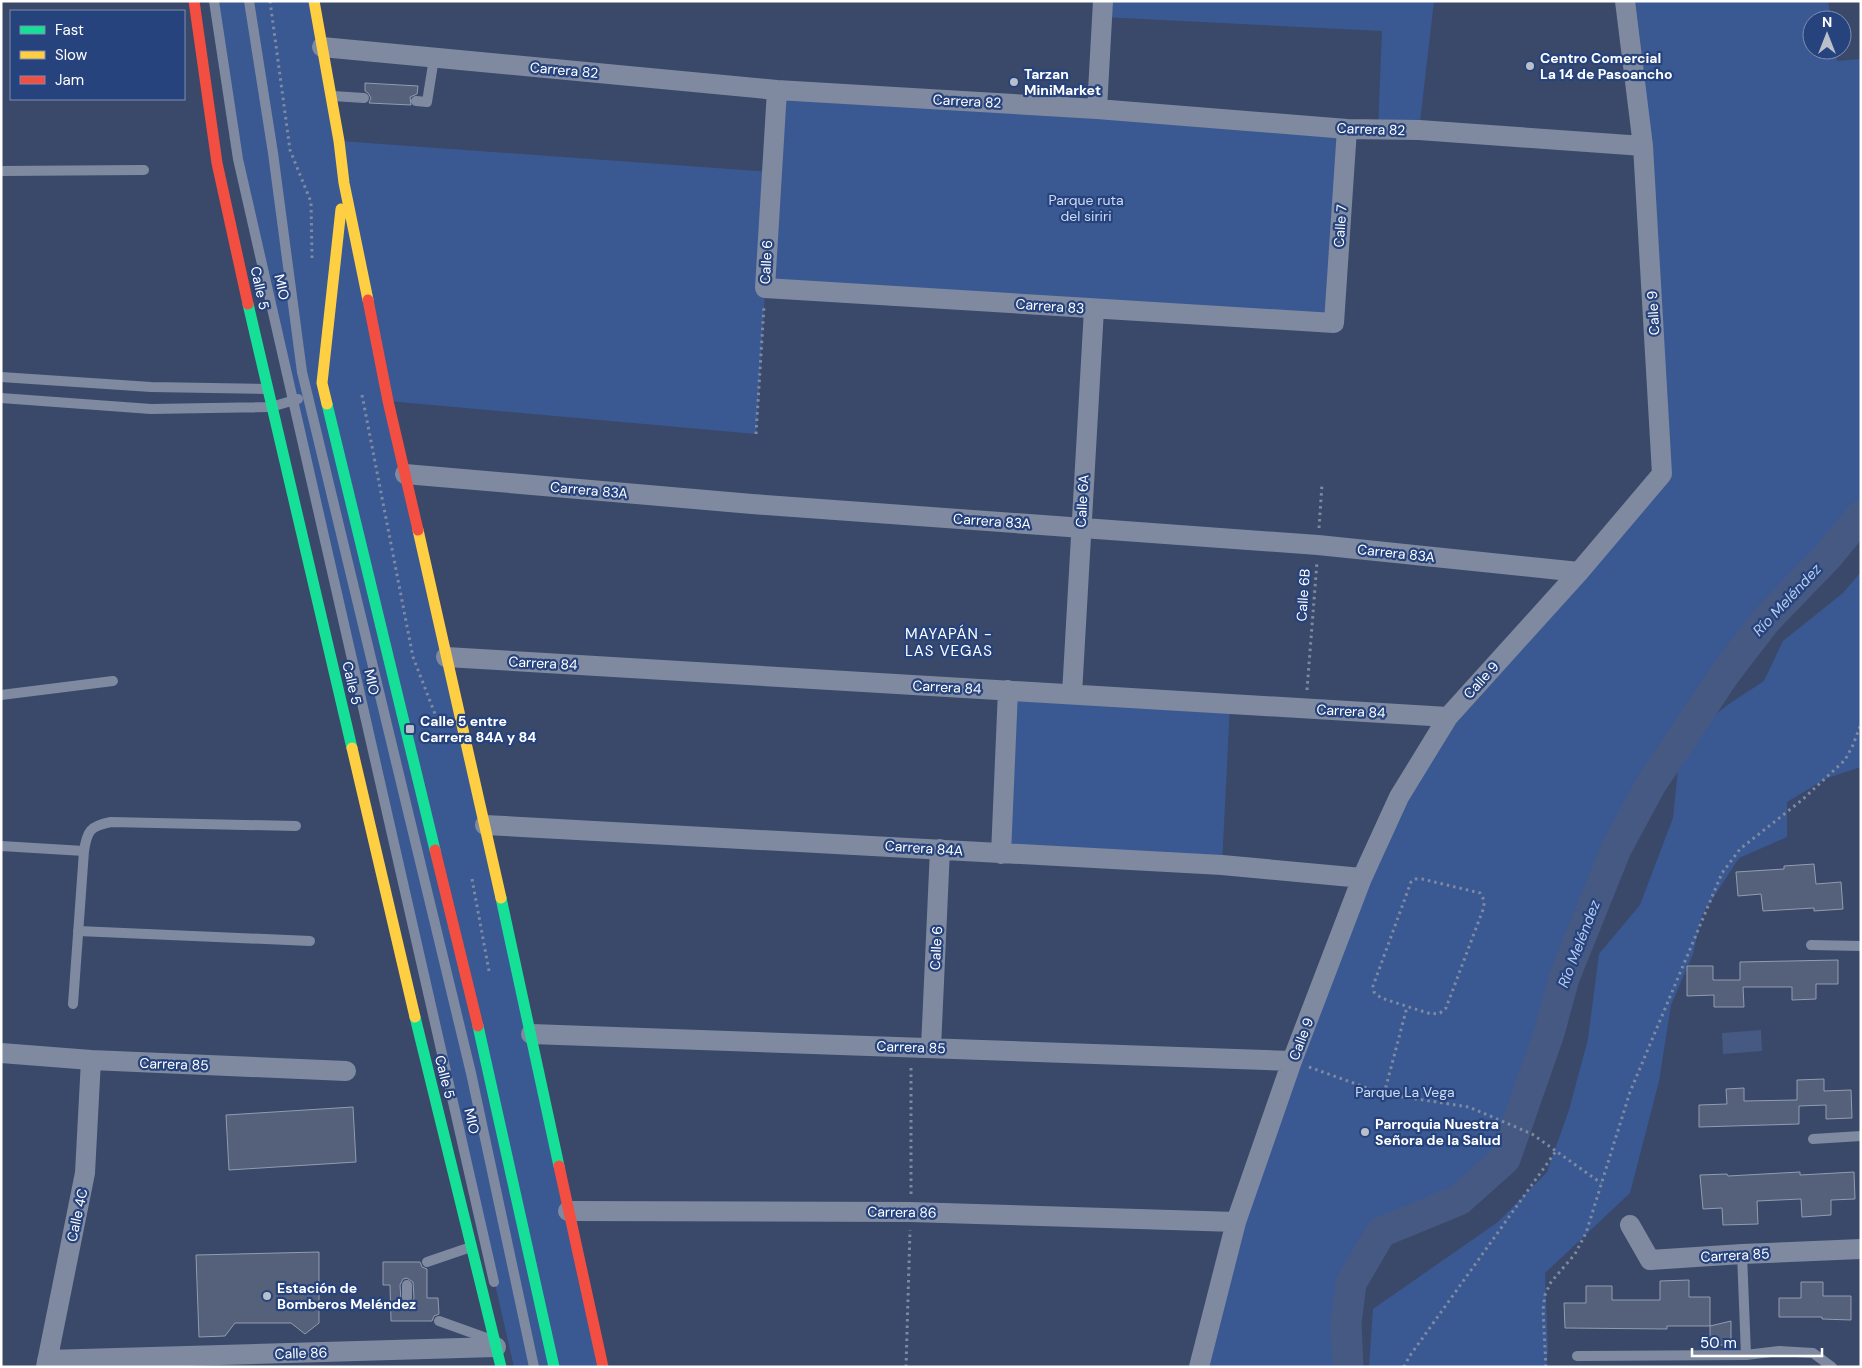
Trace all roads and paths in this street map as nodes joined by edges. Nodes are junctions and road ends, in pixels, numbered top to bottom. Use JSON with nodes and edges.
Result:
{"nodes":[{"id":1,"x":194,"y":1,"type":"edge"},
{"id":2,"x":214,"y":1,"type":"edge"},
{"id":3,"x":249,"y":1,"type":"edge"},
{"id":4,"x":270,"y":1,"type":"edge"},
{"id":5,"x":314,"y":1,"type":"edge"},
{"id":6,"x":1103,"y":1,"type":"edge"},
{"id":7,"x":1625,"y":1,"type":"edge"},
{"id":8,"x":322,"y":47,"type":"junction"},
{"id":9,"x":434,"y":58,"type":"junction"},
{"id":10,"x":777,"y":90,"type":"junction"},
{"id":11,"x":332,"y":96,"type":"junction"},
{"id":12,"x":364,"y":98,"type":"dead end"},
{"id":13,"x":416,"y":101,"type":"dead end"},
{"id":14,"x":1097,"y":109,"type":"junction"},
{"id":15,"x":1346,"y":128,"type":"junction"},
{"id":16,"x":1643,"y":146,"type":"junction"},
{"id":17,"x":144,"y":170,"type":"dead end"},
{"id":18,"x":1,"y":171,"type":"edge"},
{"id":19,"x":344,"y":183,"type":"junction"},
{"id":20,"x":312,"y":260,"type":"dead end"},
{"id":21,"x":765,"y":288,"type":"junction"},
{"id":22,"x":1094,"y":309,"type":"junction"},
{"id":23,"x":1334,"y":323,"type":"joint"},
{"id":24,"x":1,"y":377,"type":"edge"},
{"id":25,"x":322,"y":384,"type":"junction"},
{"id":26,"x":268,"y":389,"type":"junction"},
{"id":27,"x":308,"y":394,"type":"junction"},
{"id":28,"x":1,"y":398,"type":"edge"},
{"id":29,"x":294,"y":401,"type":"junction"},
{"id":30,"x":363,"y":403,"type":"dead end"},
{"id":31,"x":271,"y":407,"type":"junction"},
{"id":32,"x":756,"y":434,"type":"dead end"},
{"id":33,"x":405,"y":474,"type":"junction"},
{"id":34,"x":1322,"y":484,"type":"dead end"},
{"id":35,"x":1081,"y":527,"type":"junction"},
{"id":36,"x":1318,"y":545,"type":"junction"},
{"id":37,"x":1579,"y":572,"type":"junction"},
{"id":38,"x":446,"y":657,"type":"junction"},
{"id":39,"x":113,"y":680,"type":"dead end"},
{"id":40,"x":1008,"y":690,"type":"junction"},
{"id":41,"x":1072,"y":694,"type":"junction"},
{"id":42,"x":1,"y":695,"type":"edge"},
{"id":43,"x":1306,"y":708,"type":"junction"},
{"id":44,"x":1448,"y":717,"type":"junction"},
{"id":45,"x":437,"y":719,"type":"dead end"},
{"id":46,"x":1861,"y":724,"type":"edge"},
{"id":47,"x":485,"y":825,"type":"junction"},
{"id":48,"x":296,"y":826,"type":"dead end"},
{"id":49,"x":1,"y":846,"type":"edge"},
{"id":50,"x":940,"y":849,"type":"junction"},
{"id":51,"x":84,"y":851,"type":"junction"},
{"id":52,"x":1001,"y":854,"type":"junction"},
{"id":53,"x":471,"y":872,"type":"dead end"},
{"id":54,"x":1362,"y":878,"type":"junction"},
{"id":55,"x":78,"y":931,"type":"junction"},
{"id":56,"x":310,"y":941,"type":"dead end"},
{"id":57,"x":1811,"y":945,"type":"dead end"},
{"id":58,"x":1861,"y":946,"type":"edge"},
{"id":59,"x":491,"y":980,"type":"dead end"},
{"id":60,"x":73,"y":1004,"type":"dead end"},
{"id":61,"x":1408,"y":1007,"type":"junction"},
{"id":62,"x":531,"y":1034,"type":"junction"},
{"id":63,"x":931,"y":1048,"type":"junction"},
{"id":64,"x":1,"y":1053,"type":"edge"},
{"id":65,"x":90,"y":1060,"type":"junction"},
{"id":66,"x":1292,"y":1061,"type":"junction"},
{"id":67,"x":346,"y":1071,"type":"dead end"},
{"id":68,"x":1384,"y":1094,"type":"junction"},
{"id":69,"x":1861,"y":1136,"type":"edge"},
{"id":70,"x":1813,"y":1139,"type":"dead end"},
{"id":71,"x":1556,"y":1151,"type":"junction"},
{"id":72,"x":1602,"y":1183,"type":"junction"},
{"id":73,"x":568,"y":1211,"type":"junction"},
{"id":74,"x":1236,"y":1222,"type":"junction"},
{"id":75,"x":1630,"y":1225,"type":"dead end"},
{"id":76,"x":472,"y":1247,"type":"junction"},
{"id":77,"x":1861,"y":1249,"type":"edge"},
{"id":78,"x":1742,"y":1254,"type":"junction"},
{"id":79,"x":427,"y":1262,"type":"dead end"},
{"id":80,"x":407,"y":1285,"type":"dead end"},
{"id":81,"x":497,"y":1297,"type":"dead end"},
{"id":82,"x":407,"y":1298,"type":"dead end"},
{"id":83,"x":439,"y":1320,"type":"dead end"},
{"id":84,"x":495,"y":1344,"type":"junction"},
{"id":85,"x":1577,"y":1356,"type":"dead end"},
{"id":86,"x":1746,"y":1356,"type":"junction"},
{"id":87,"x":46,"y":1364,"type":"edge"},
{"id":88,"x":501,"y":1367,"type":"edge"},
{"id":89,"x":534,"y":1367,"type":"edge"},
{"id":90,"x":554,"y":1367,"type":"edge"},
{"id":91,"x":602,"y":1367,"type":"edge"},
{"id":92,"x":1199,"y":1367,"type":"edge"},
{"id":93,"x":1404,"y":1367,"type":"edge"},
{"id":94,"x":1546,"y":1367,"type":"edge"},
{"id":95,"x":1832,"y":1367,"type":"edge"}],
"edges":[{"from":1,"to":26,"type":"main road","name":"Calle 5"},
{"from":2,"to":29,"type":"lane","name":"MIO"},
{"from":3,"to":27,"type":"lane","name":"MIO"},
{"from":4,"to":20,"type":"path"},
{"from":5,"to":8,"type":"main road"},
{"from":6,"to":14,"type":"street"},
{"from":7,"to":16,"type":"street","name":"Calle 9"},
{"from":8,"to":9,"type":"street","name":"Carrera 82"},
{"from":8,"to":11,"type":"main road"},
{"from":9,"to":10,"type":"street","name":"Carrera 82"},
{"from":9,"to":13,"type":"lane"},
{"from":10,"to":14,"type":"street","name":"Carrera 82"},
{"from":10,"to":21,"type":"street","name":"Calle 6"},
{"from":11,"to":12,"type":"lane"},
{"from":11,"to":19,"type":"main road"},
{"from":14,"to":15,"type":"street","name":"Carrera 82"},
{"from":15,"to":16,"type":"street","name":"Carrera 82"},
{"from":15,"to":23,"type":"street","name":"Calle 7"},
{"from":16,"to":37,"type":"street","name":"Calle 9"},
{"from":17,"to":18,"type":"lane"},
{"from":19,"to":25,"type":"main road"},
{"from":19,"to":33,"type":"main road"},
{"from":21,"to":22,"type":"street","name":"Carrera 83"},
{"from":21,"to":32,"type":"path","name":"Calle 6"},
{"from":22,"to":23,"type":"street","name":"Carrera 83"},
{"from":22,"to":35,"type":"street","name":"Calle 6A"},
{"from":24,"to":26,"type":"lane"},
{"from":25,"to":27,"type":"lane"},
{"from":25,"to":90,"type":"main road"},
{"from":26,"to":31,"type":"main road","name":"Calle 5"},
{"from":27,"to":29,"type":"lane"},
{"from":27,"to":89,"type":"lane","name":"MIO"},
{"from":28,"to":31,"type":"lane"},
{"from":29,"to":31,"type":"lane"},
{"from":29,"to":81,"type":"lane","name":"MIO"},
{"from":30,"to":45,"type":"path"},
{"from":31,"to":76,"type":"main road","name":"Calle 5"},
{"from":33,"to":35,"type":"street","name":"Carrera 83A"},
{"from":33,"to":38,"type":"main road"},
{"from":34,"to":36,"type":"path","name":"Calle 6B"},
{"from":35,"to":36,"type":"street","name":"Carrera 83A"},
{"from":35,"to":41,"type":"street","name":"Calle 6A"},
{"from":36,"to":37,"type":"street","name":"Carrera 83A"},
{"from":36,"to":43,"type":"path","name":"Calle 6B"},
{"from":37,"to":44,"type":"street","name":"Calle 9"},
{"from":38,"to":40,"type":"street","name":"Carrera 84"},
{"from":38,"to":47,"type":"main road"},
{"from":39,"to":42,"type":"lane"},
{"from":40,"to":41,"type":"street","name":"Carrera 84"},
{"from":40,"to":52,"type":"street"},
{"from":41,"to":43,"type":"street","name":"Carrera 84"},
{"from":43,"to":44,"type":"street","name":"Carrera 84"},
{"from":44,"to":54,"type":"street","name":"Calle 9"},
{"from":46,"to":72,"type":"path"},
{"from":47,"to":50,"type":"street","name":"Carrera 84A"},
{"from":47,"to":62,"type":"main road"},
{"from":48,"to":51,"type":"lane"},
{"from":49,"to":51,"type":"lane"},
{"from":50,"to":52,"type":"street","name":"Carrera 84A"},
{"from":50,"to":63,"type":"street","name":"Calle 6"},
{"from":51,"to":55,"type":"lane"},
{"from":52,"to":54,"type":"street","name":"Carrera 84A"},
{"from":53,"to":59,"type":"path"},
{"from":54,"to":66,"type":"street","name":"Calle 9"},
{"from":55,"to":56,"type":"lane"},
{"from":55,"to":60,"type":"lane"},
{"from":57,"to":58,"type":"lane"},
{"from":61,"to":61,"type":"path"},
{"from":61,"to":68,"type":"path"},
{"from":62,"to":63,"type":"street","name":"Carrera 85"},
{"from":62,"to":73,"type":"main road"},
{"from":63,"to":66,"type":"street","name":"Carrera 85"},
{"from":64,"to":65,"type":"street","name":"Carrera 85"},
{"from":65,"to":67,"type":"street","name":"Carrera 85"},
{"from":65,"to":87,"type":"street","name":"Calle 4C"},
{"from":66,"to":68,"type":"path"},
{"from":66,"to":74,"type":"street","name":"Calle 9"},
{"from":68,"to":71,"type":"path"},
{"from":69,"to":70,"type":"lane"},
{"from":71,"to":72,"type":"path"},
{"from":71,"to":93,"type":"path"},
{"from":72,"to":94,"type":"path"},
{"from":73,"to":74,"type":"street","name":"Carrera 86"},
{"from":73,"to":91,"type":"main road"},
{"from":74,"to":92,"type":"street","name":"Calle 9"},
{"from":75,"to":78,"type":"street","name":"Carrera 85"},
{"from":76,"to":79,"type":"lane"},
{"from":76,"to":84,"type":"main road","name":"Calle 5"},
{"from":77,"to":78,"type":"street","name":"Carrera 85"},
{"from":78,"to":86,"type":"lane"},
{"from":80,"to":82,"type":"lane"},
{"from":83,"to":84,"type":"lane"},
{"from":84,"to":87,"type":"street","name":"Calle 86"},
{"from":84,"to":88,"type":"main road","name":"Calle 5"},
{"from":85,"to":86,"type":"lane"},
{"from":86,"to":95,"type":"lane"}]}
